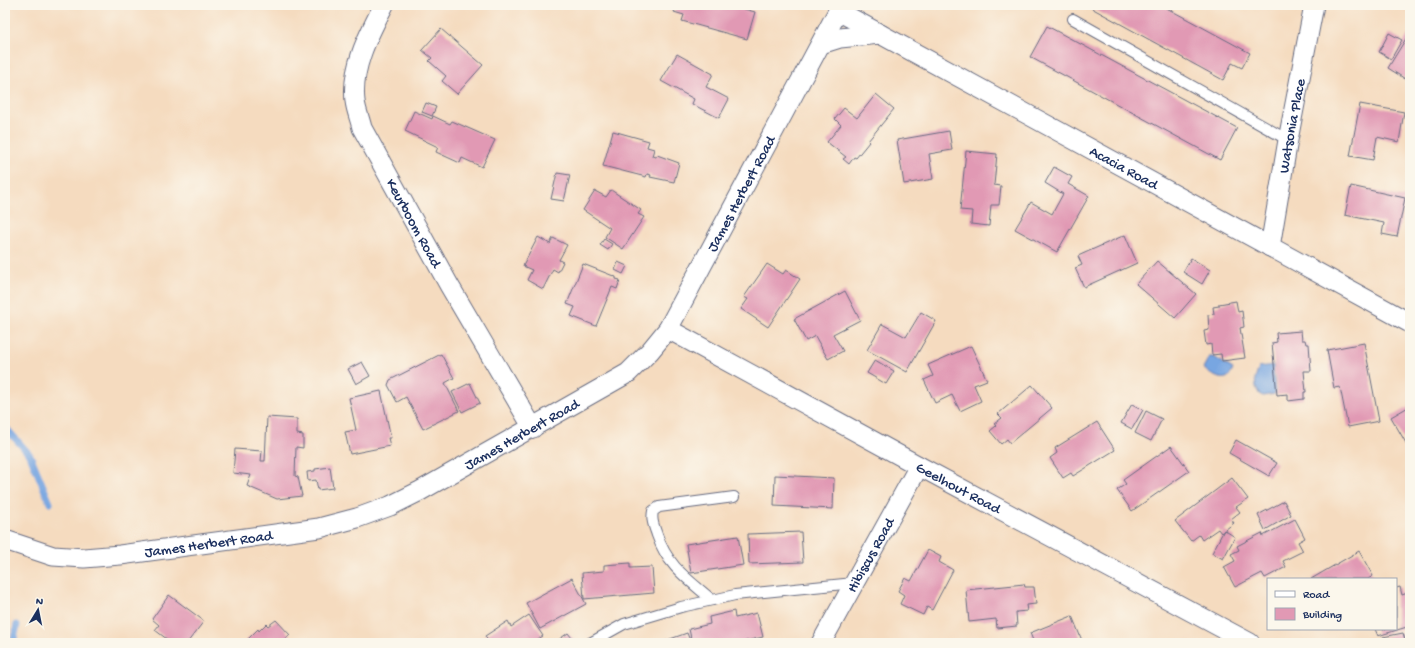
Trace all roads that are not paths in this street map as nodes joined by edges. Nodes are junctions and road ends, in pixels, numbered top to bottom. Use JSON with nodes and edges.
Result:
{"nodes":[{"id":1,"x":384,"y":5,"type":"edge"},
{"id":2,"x":1314,"y":5,"type":"edge"},
{"id":3,"x":839,"y":8,"type":"edge"},
{"id":4,"x":1073,"y":19,"type":"dead end"},
{"id":5,"x":880,"y":34,"type":"junction"},
{"id":6,"x":820,"y":44,"type":"junction"},
{"id":7,"x":1288,"y":140,"type":"junction"},
{"id":8,"x":1270,"y":247,"type":"junction"},
{"id":9,"x":1410,"y":323,"type":"edge"},
{"id":10,"x":668,"y":329,"type":"junction"},
{"id":11,"x":533,"y":428,"type":"junction"},
{"id":12,"x":919,"y":466,"type":"junction"},
{"id":13,"x":734,"y":497,"type":"dead end"},
{"id":14,"x":5,"y":540,"type":"edge"},
{"id":15,"x":854,"y":583,"type":"junction"},
{"id":16,"x":712,"y":600,"type":"junction"},
{"id":17,"x":820,"y":642,"type":"edge"},
{"id":18,"x":590,"y":643,"type":"edge"},
{"id":19,"x":1250,"y":643,"type":"edge"}],
"edges":[{"from":1,"to":11,"type":"street","name":"Keurboom Road"},
{"from":2,"to":7,"type":"street","name":"Watsonia Place"},
{"from":3,"to":5,"type":"street","name":"Acacia Road"},
{"from":3,"to":6,"type":"street","name":"James Herbert Road"},
{"from":4,"to":7,"type":"lane"},
{"from":5,"to":6,"type":"street"},
{"from":5,"to":8,"type":"street","name":"Acacia Road"},
{"from":6,"to":10,"type":"street","name":"James Herbert Road"},
{"from":7,"to":8,"type":"street","name":"Watsonia Place"},
{"from":8,"to":9,"type":"street","name":"Acacia Road"},
{"from":10,"to":11,"type":"street","name":"James Herbert Road"},
{"from":10,"to":12,"type":"street","name":"Geelhout Road"},
{"from":11,"to":14,"type":"street","name":"James Herbert Road"},
{"from":12,"to":15,"type":"street","name":"Hibiscus Road"},
{"from":12,"to":19,"type":"street","name":"Geelhout Road"},
{"from":13,"to":16,"type":"lane"},
{"from":15,"to":16,"type":"lane"},
{"from":15,"to":17,"type":"street","name":"Hibiscus Road"},
{"from":16,"to":18,"type":"lane"}]}
